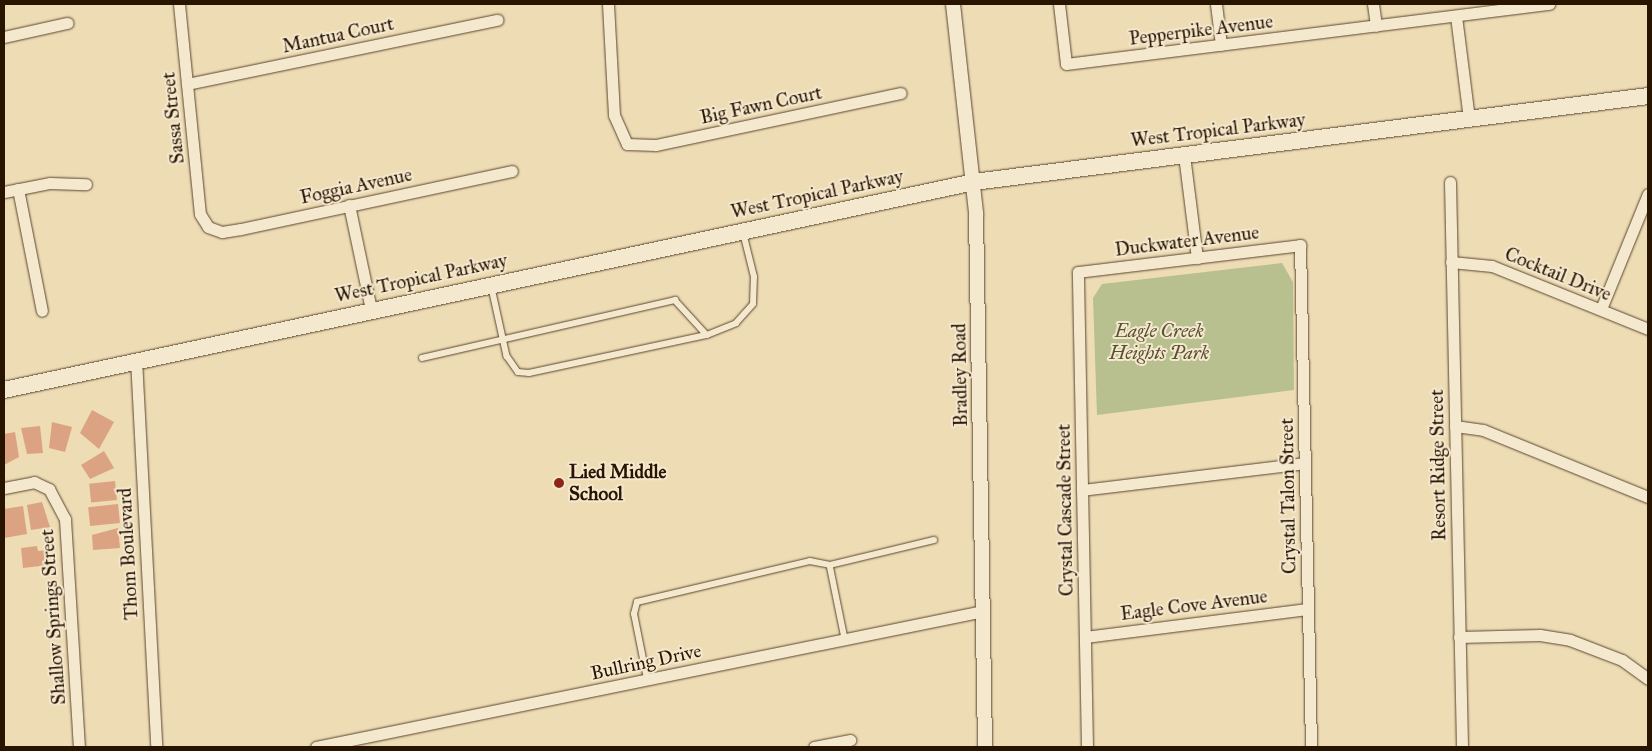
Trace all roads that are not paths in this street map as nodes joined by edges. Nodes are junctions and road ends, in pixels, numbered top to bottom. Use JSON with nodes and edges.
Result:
{"nodes":[{"id":1,"x":179,"y":4,"type":"edge"},
{"id":2,"x":608,"y":4,"type":"edge"},
{"id":3,"x":953,"y":4,"type":"edge"},
{"id":4,"x":1059,"y":4,"type":"edge"},
{"id":5,"x":1216,"y":4,"type":"edge"},
{"id":6,"x":1373,"y":4,"type":"edge"},
{"id":7,"x":1549,"y":4,"type":"edge"},
{"id":8,"x":1530,"y":5,"type":"edge"},
{"id":9,"x":1456,"y":16,"type":"junction"},
{"id":10,"x":497,"y":20,"type":"dead end"},
{"id":11,"x":67,"y":23,"type":"dead end"},
{"id":12,"x":1376,"y":26,"type":"junction"},
{"id":13,"x":4,"y":37,"type":"edge"},
{"id":14,"x":1221,"y":45,"type":"junction"},
{"id":15,"x":187,"y":84,"type":"junction"},
{"id":16,"x":901,"y":93,"type":"dead end"},
{"id":17,"x":1648,"y":96,"type":"edge"},
{"id":18,"x":1469,"y":119,"type":"junction"},
{"id":19,"x":1184,"y":155,"type":"junction"},
{"id":20,"x":512,"y":171,"type":"dead end"},
{"id":21,"x":974,"y":182,"type":"junction"},
{"id":22,"x":1450,"y":182,"type":"dead end"},
{"id":23,"x":86,"y":184,"type":"dead end"},
{"id":24,"x":18,"y":189,"type":"junction"},
{"id":25,"x":4,"y":192,"type":"edge"},
{"id":26,"x":1648,"y":194,"type":"edge"},
{"id":27,"x":350,"y":205,"type":"junction"},
{"id":28,"x":208,"y":227,"type":"joint"},
{"id":29,"x":742,"y":230,"type":"junction"},
{"id":30,"x":1300,"y":245,"type":"joint"},
{"id":31,"x":1197,"y":258,"type":"junction"},
{"id":32,"x":1452,"y":262,"type":"junction"},
{"id":33,"x":1078,"y":272,"type":"joint"},
{"id":34,"x":491,"y":284,"type":"junction"},
{"id":35,"x":371,"y":309,"type":"junction"},
{"id":36,"x":1601,"y":309,"type":"junction"},
{"id":37,"x":42,"y":311,"type":"dead end"},
{"id":38,"x":1648,"y":329,"type":"edge"},
{"id":39,"x":707,"y":335,"type":"junction"},
{"id":40,"x":503,"y":338,"type":"junction"},
{"id":41,"x":422,"y":358,"type":"dead end"},
{"id":42,"x":136,"y":359,"type":"junction"},
{"id":43,"x":4,"y":390,"type":"edge"},
{"id":44,"x":1455,"y":426,"type":"junction"},
{"id":45,"x":1304,"y":463,"type":"junction"},
{"id":46,"x":4,"y":488,"type":"edge"},
{"id":47,"x":1082,"y":490,"type":"junction"},
{"id":48,"x":1648,"y":497,"type":"edge"},
{"id":49,"x":934,"y":540,"type":"dead end"},
{"id":50,"x":830,"y":565,"type":"junction"},
{"id":51,"x":1308,"y":609,"type":"junction"},
{"id":52,"x":983,"y":611,"type":"junction"},
{"id":53,"x":1459,"y":636,"type":"junction"},
{"id":54,"x":1085,"y":637,"type":"junction"},
{"id":55,"x":845,"y":639,"type":"junction"},
{"id":56,"x":646,"y":679,"type":"junction"},
{"id":57,"x":1648,"y":679,"type":"edge"},
{"id":58,"x":850,"y":740,"type":"dead end"},
{"id":59,"x":79,"y":747,"type":"edge"},
{"id":60,"x":156,"y":747,"type":"edge"},
{"id":61,"x":321,"y":747,"type":"edge"},
{"id":62,"x":814,"y":747,"type":"edge"},
{"id":63,"x":985,"y":747,"type":"edge"},
{"id":64,"x":1087,"y":747,"type":"edge"},
{"id":65,"x":1310,"y":747,"type":"edge"},
{"id":66,"x":1462,"y":747,"type":"edge"}],
"edges":[{"from":1,"to":15,"type":"street","name":"Sassa Street"},
{"from":2,"to":16,"type":"street","name":"Big Fawn Court"},
{"from":3,"to":21,"type":"street","name":"Bradley Road"},
{"from":4,"to":14,"type":"street","name":"Pepperpike Avenue"},
{"from":5,"to":14,"type":"street"},
{"from":6,"to":12,"type":"street"},
{"from":7,"to":8,"type":"street","name":"Pepperpike Avenue"},
{"from":8,"to":9,"type":"street","name":"Pepperpike Avenue"},
{"from":9,"to":12,"type":"street","name":"Pepperpike Avenue"},
{"from":9,"to":18,"type":"street"},
{"from":10,"to":15,"type":"street","name":"Mantua Court"},
{"from":11,"to":13,"type":"street"},
{"from":12,"to":14,"type":"street","name":"Pepperpike Avenue"},
{"from":15,"to":28,"type":"street","name":"Sassa Street"},
{"from":17,"to":18,"type":"main road","name":"West Tropical Parkway"},
{"from":18,"to":19,"type":"main road","name":"West Tropical Parkway"},
{"from":19,"to":21,"type":"main road","name":"West Tropical Parkway"},
{"from":19,"to":31,"type":"street"},
{"from":20,"to":27,"type":"street","name":"Foggia Avenue"},
{"from":21,"to":29,"type":"main road","name":"West Tropical Parkway"},
{"from":21,"to":52,"type":"street","name":"Bradley Road"},
{"from":22,"to":32,"type":"street","name":"Resort Ridge Street"},
{"from":23,"to":24,"type":"street"},
{"from":24,"to":25,"type":"street"},
{"from":24,"to":37,"type":"street"},
{"from":26,"to":36,"type":"street"},
{"from":27,"to":28,"type":"street","name":"Foggia Avenue"},
{"from":27,"to":35,"type":"street"},
{"from":29,"to":34,"type":"main road","name":"West Tropical Parkway"},
{"from":29,"to":39,"type":"lane"},
{"from":30,"to":31,"type":"street","name":"Duckwater Avenue"},
{"from":30,"to":45,"type":"street","name":"Crystal Talon Street"},
{"from":31,"to":33,"type":"street","name":"Duckwater Avenue"},
{"from":32,"to":36,"type":"street","name":"Cocktail Drive"},
{"from":32,"to":44,"type":"street","name":"Resort Ridge Street"},
{"from":33,"to":47,"type":"street","name":"Crystal Cascade Street"},
{"from":34,"to":35,"type":"main road","name":"West Tropical Parkway"},
{"from":34,"to":40,"type":"lane"},
{"from":35,"to":42,"type":"main road","name":"West Tropical Parkway"},
{"from":36,"to":38,"type":"street","name":"Cocktail Drive"},
{"from":39,"to":40,"type":"lane"},
{"from":39,"to":40,"type":"lane"},
{"from":40,"to":41,"type":"lane"},
{"from":42,"to":43,"type":"main road","name":"West Tropical Parkway"},
{"from":42,"to":60,"type":"street","name":"Thom Boulevard"},
{"from":44,"to":48,"type":"street"},
{"from":44,"to":53,"type":"street","name":"Resort Ridge Street"},
{"from":45,"to":47,"type":"street"},
{"from":45,"to":51,"type":"street","name":"Crystal Talon Street"},
{"from":46,"to":59,"type":"street","name":"Shallow Springs Street"},
{"from":47,"to":54,"type":"street","name":"Crystal Cascade Street"},
{"from":49,"to":50,"type":"lane"},
{"from":50,"to":55,"type":"lane"},
{"from":50,"to":56,"type":"lane"},
{"from":51,"to":54,"type":"street","name":"Eagle Cove Avenue"},
{"from":51,"to":65,"type":"street","name":"Crystal Talon Street"},
{"from":52,"to":55,"type":"street","name":"Bullring Drive"},
{"from":52,"to":63,"type":"street","name":"Bradley Road"},
{"from":53,"to":57,"type":"street"},
{"from":53,"to":66,"type":"street","name":"Resort Ridge Street"},
{"from":54,"to":64,"type":"street","name":"Crystal Cascade Street"},
{"from":55,"to":56,"type":"street","name":"Bullring Drive"},
{"from":56,"to":61,"type":"street","name":"Bullring Drive"},
{"from":58,"to":62,"type":"street"}]}
